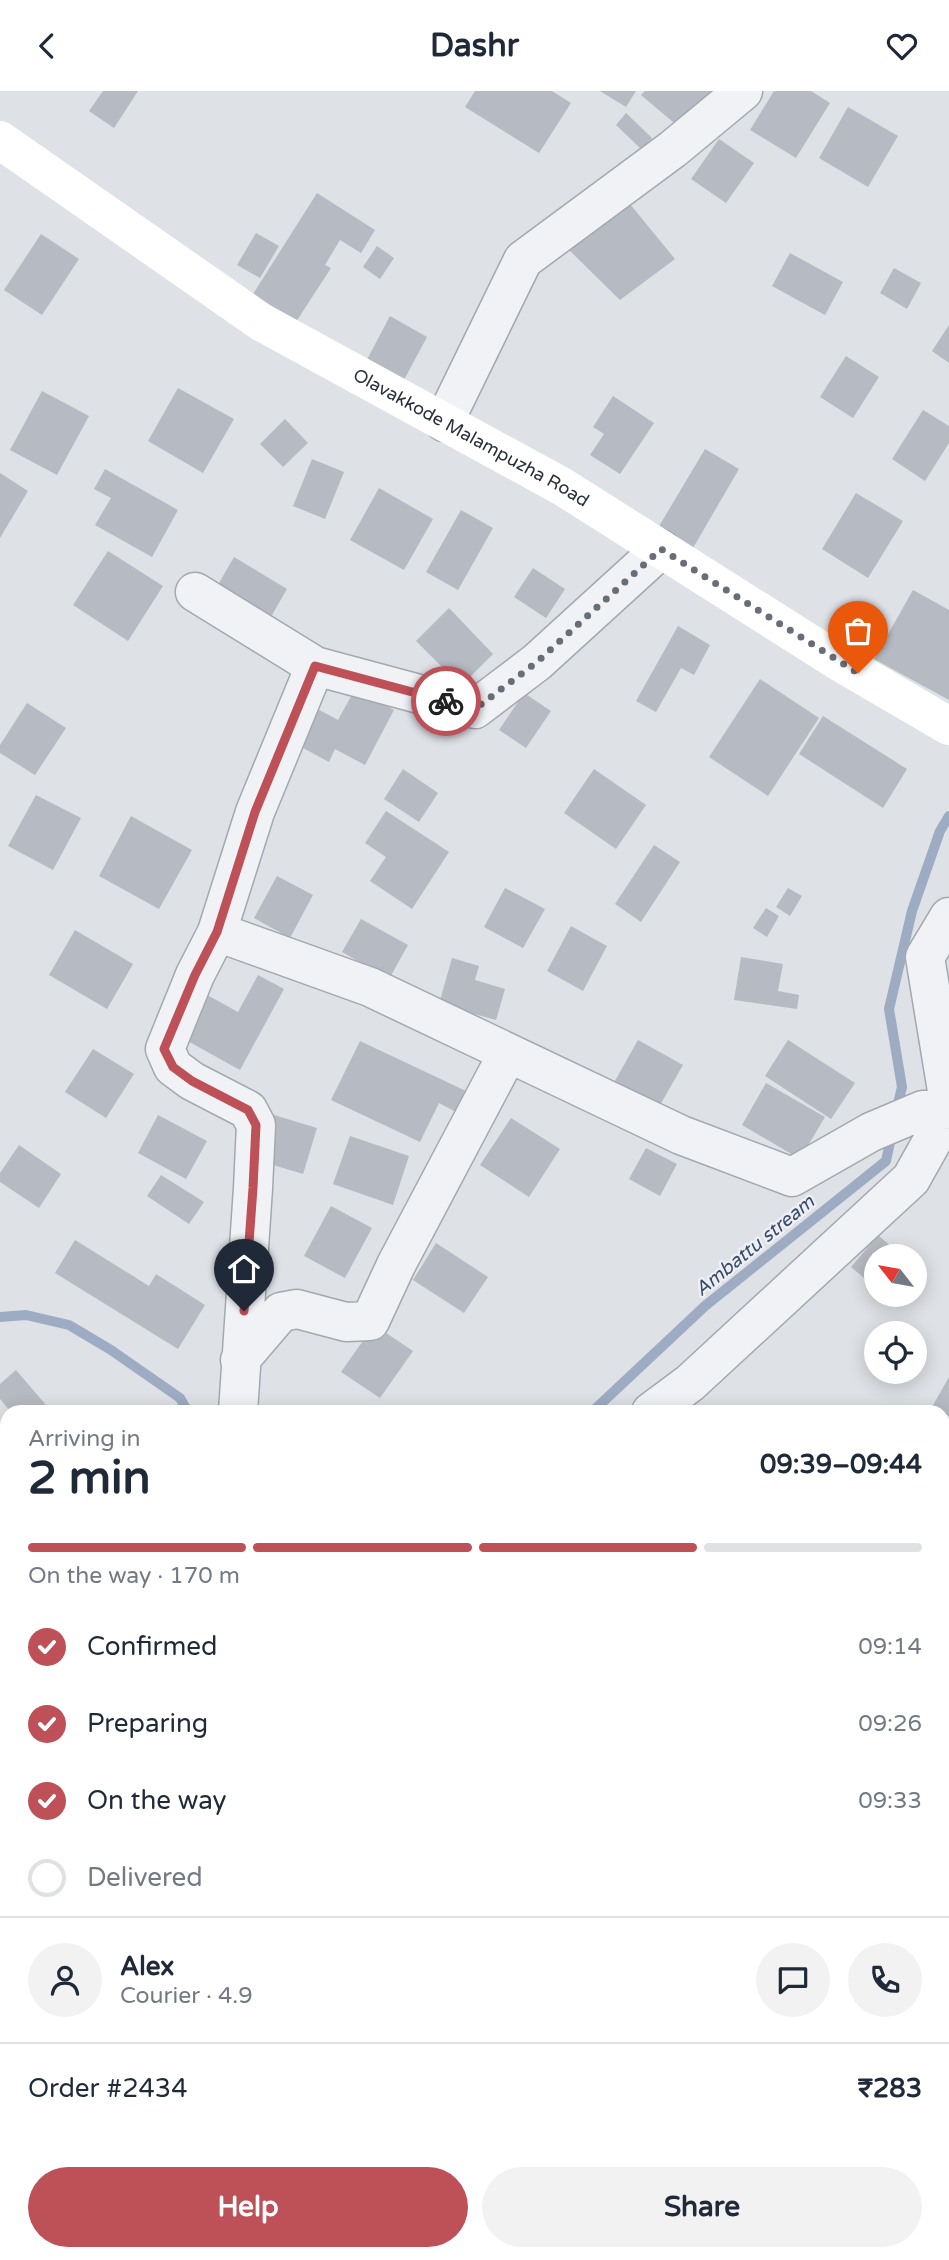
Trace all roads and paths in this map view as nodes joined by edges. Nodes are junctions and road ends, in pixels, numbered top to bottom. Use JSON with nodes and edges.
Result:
{"nodes":[{"id":1,"x":743,"y":91,"type":"edge"},
{"id":2,"x":0,"y":140,"type":"edge"},
{"id":3,"x":444,"y":422,"type":"junction"},
{"id":4,"x":661,"y":549,"type":"junction"},
{"id":5,"x":195,"y":592,"type":"dead end"},
{"id":6,"x":315,"y":666,"type":"junction"},
{"id":7,"x":949,"y":726,"type":"edge"},
{"id":8,"x":949,"y":917,"type":"edge"},
{"id":9,"x":217,"y":932,"type":"junction"},
{"id":10,"x":508,"y":1053,"type":"junction"},
{"id":11,"x":943,"y":1118,"type":"edge"},
{"id":12,"x":240,"y":1360,"type":"junction"},
{"id":13,"x":237,"y":1405,"type":"edge"},
{"id":14,"x":660,"y":1405,"type":"edge"}],
"edges":[{"from":1,"to":3,"type":"street"},
{"from":2,"to":3,"type":"main road","name":"Olavakkode Malampuzha Road"},
{"from":3,"to":4,"type":"main road","name":"Olavakkode Malampuzha Road"},
{"from":4,"to":6,"type":"street"},
{"from":4,"to":7,"type":"main road","name":"Olavakkode Malampuzha Road"},
{"from":5,"to":6,"type":"street"},
{"from":6,"to":9,"type":"street"},
{"from":8,"to":11,"type":"street"},
{"from":9,"to":10,"type":"street"},
{"from":9,"to":12,"type":"street"},
{"from":10,"to":11,"type":"street"},
{"from":10,"to":12,"type":"street"},
{"from":11,"to":14,"type":"street"},
{"from":12,"to":13,"type":"street"}]}
